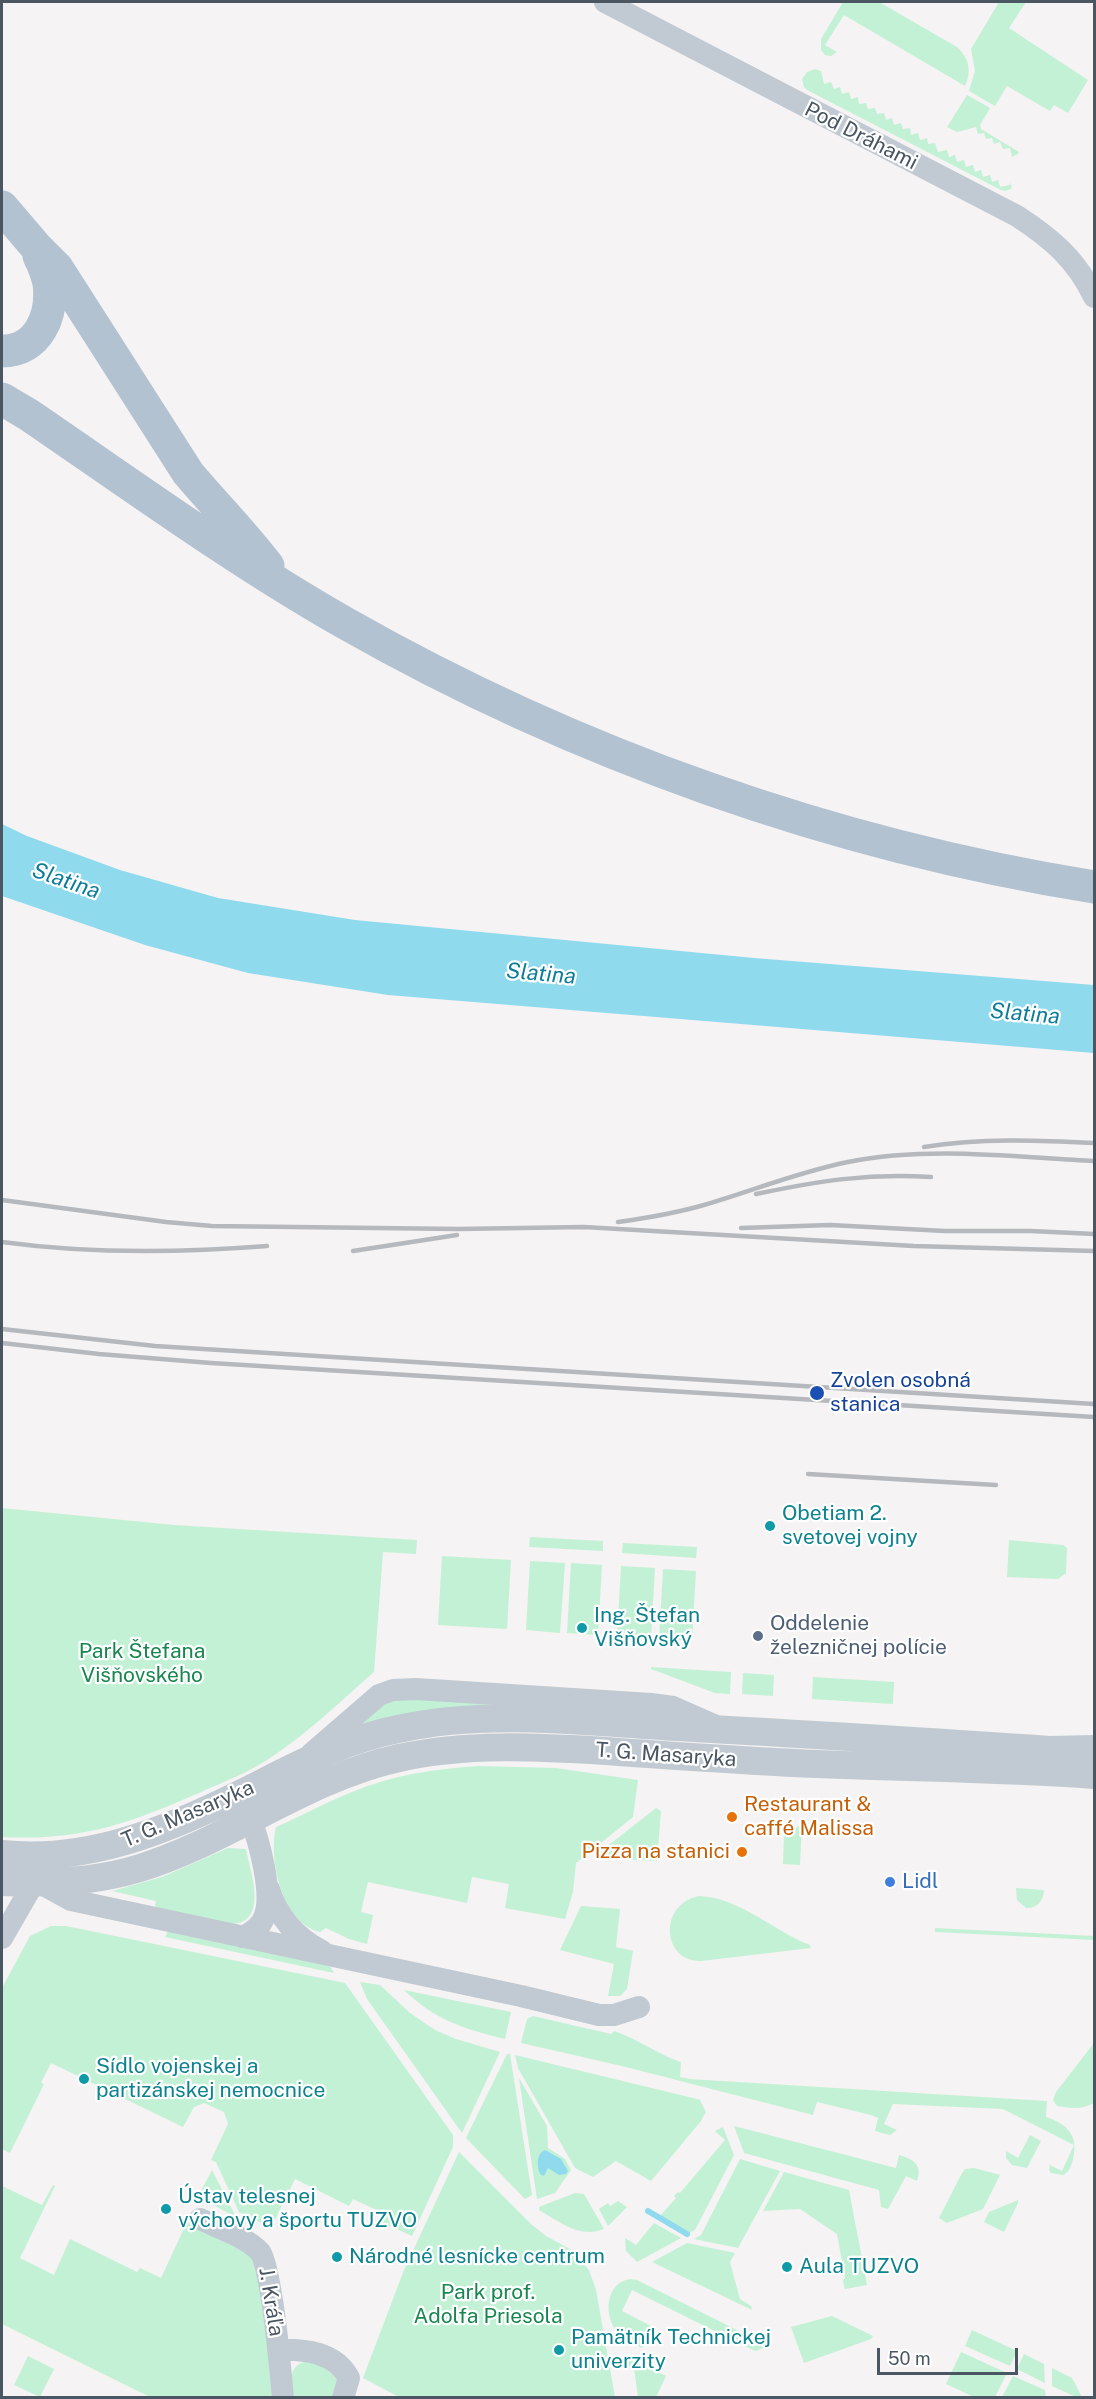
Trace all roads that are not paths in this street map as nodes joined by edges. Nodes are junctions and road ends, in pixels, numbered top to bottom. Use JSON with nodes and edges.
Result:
{"nodes":[{"id":1,"x":605,"y":2,"type":"edge"},
{"id":2,"x":2,"y":207,"type":"edge"},
{"id":3,"x":37,"y":248,"type":"junction"},
{"id":4,"x":1095,"y":297,"type":"edge"},
{"id":5,"x":2,"y":351,"type":"edge"},
{"id":6,"x":2,"y":391,"type":"edge"},
{"id":7,"x":15,"y":407,"type":"edge"},
{"id":8,"x":284,"y":586,"type":"junction"},
{"id":9,"x":1095,"y":887,"type":"edge"},
{"id":10,"x":724,"y":1730,"type":"junction"},
{"id":11,"x":1095,"y":1749,"type":"edge"},
{"id":12,"x":299,"y":1764,"type":"junction"},
{"id":13,"x":1095,"y":1775,"type":"edge"},
{"id":14,"x":250,"y":1818,"type":"junction"},
{"id":15,"x":2,"y":1854,"type":"edge"},
{"id":16,"x":52,"y":1855,"type":"junction"},
{"id":17,"x":265,"y":1877,"type":"junction"},
{"id":18,"x":2,"y":1882,"type":"edge"},
{"id":19,"x":37,"y":1884,"type":"junction"},
{"id":20,"x":243,"y":1937,"type":"junction"},
{"id":21,"x":2,"y":1938,"type":"edge"},
{"id":22,"x":337,"y":1958,"type":"junction"},
{"id":23,"x":639,"y":2007,"type":"dead end"},
{"id":24,"x":200,"y":2219,"type":"dead end"},
{"id":25,"x":279,"y":2350,"type":"junction"},
{"id":26,"x":345,"y":2392,"type":"edge"},
{"id":27,"x":284,"y":2397,"type":"edge"}],
"edges":[{"from":1,"to":4,"type":"street","name":"Pod Dráhami"},
{"from":2,"to":3,"type":"main road"},
{"from":3,"to":5,"type":"main road"},
{"from":3,"to":8,"type":"main road"},
{"from":6,"to":7,"type":"main road"},
{"from":7,"to":8,"type":"main road"},
{"from":8,"to":9,"type":"main road"},
{"from":10,"to":11,"type":"street","name":"T. G. Masaryka"},
{"from":10,"to":12,"type":"street","name":"T. G. Masaryka"},
{"from":10,"to":12,"type":"street","name":"T. G. Masaryka"},
{"from":12,"to":16,"type":"street","name":"T. G. Masaryka"},
{"from":13,"to":14,"type":"street","name":"T. G. Masaryka"},
{"from":14,"to":17,"type":"street","name":"T. G. Masaryka"},
{"from":14,"to":19,"type":"street","name":"T. G. Masaryka"},
{"from":15,"to":16,"type":"street","name":"T. G. Masaryka"},
{"from":16,"to":19,"type":"street"},
{"from":17,"to":20,"type":"street","name":"T. G. Masaryka"},
{"from":17,"to":22,"type":"street","name":"T. G. Masaryka"},
{"from":18,"to":19,"type":"street","name":"T. G. Masaryka"},
{"from":19,"to":20,"type":"street","name":"T. G. Masaryka"},
{"from":19,"to":21,"type":"street"},
{"from":20,"to":22,"type":"street","name":"T. G. Masaryka"},
{"from":22,"to":23,"type":"street","name":"T. G. Masaryka"},
{"from":24,"to":25,"type":"street","name":"J. Kráľa"},
{"from":25,"to":26,"type":"street","name":"J. Kráľa"},
{"from":25,"to":27,"type":"street","name":"J. Kráľa"}]}
